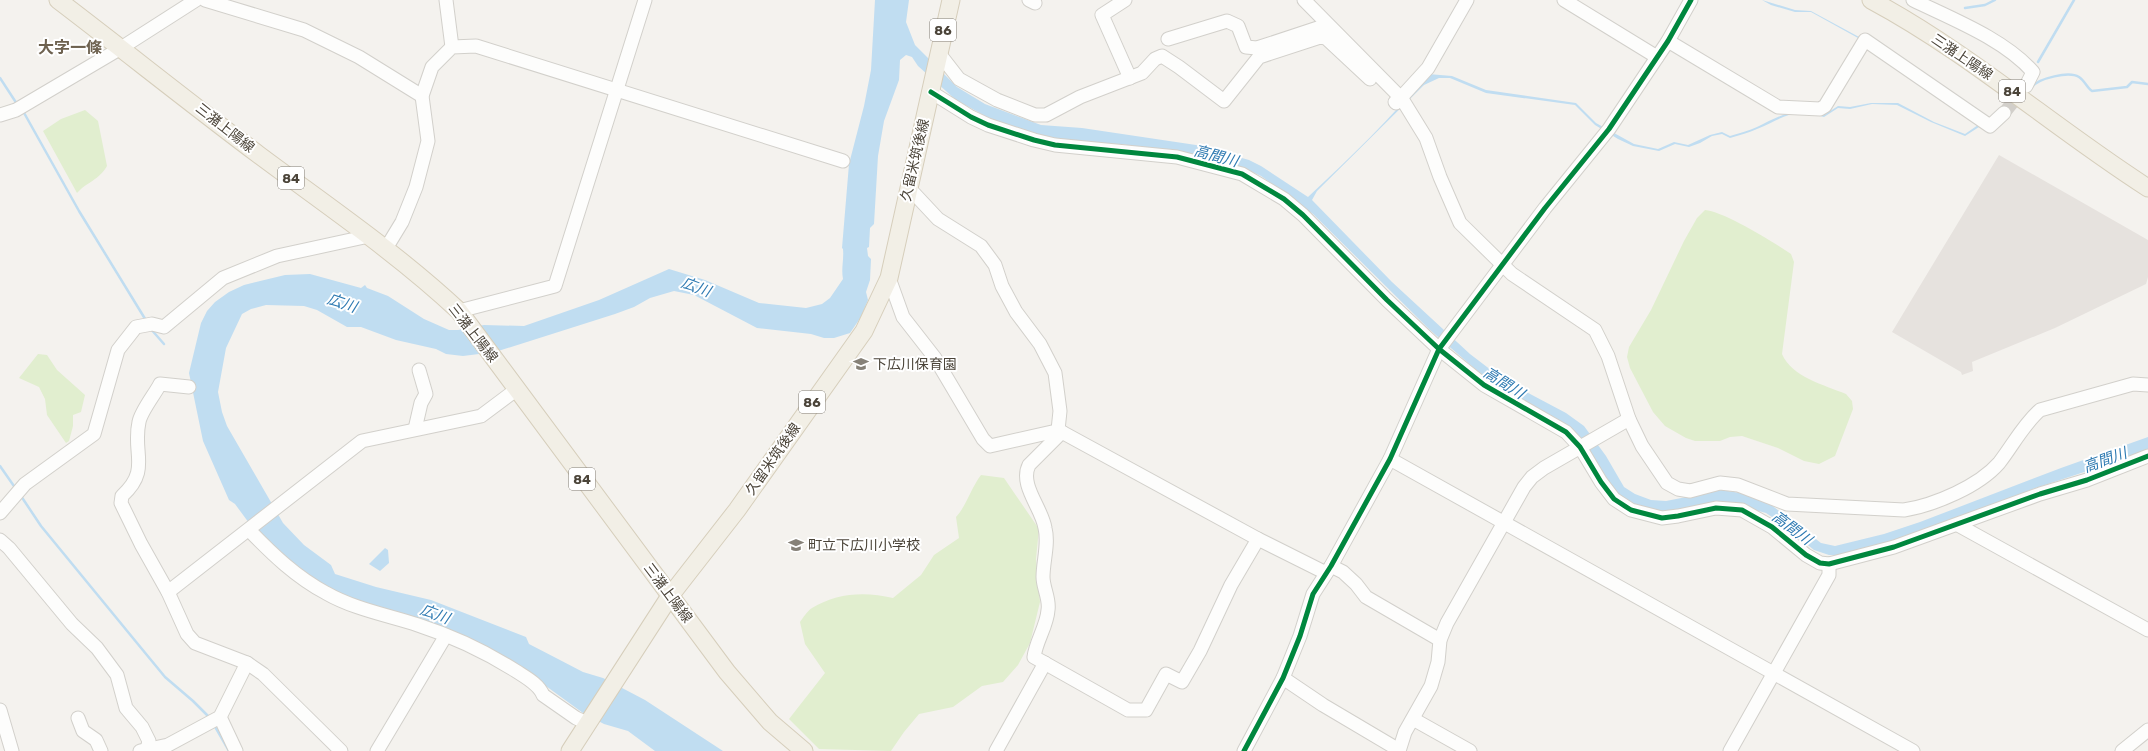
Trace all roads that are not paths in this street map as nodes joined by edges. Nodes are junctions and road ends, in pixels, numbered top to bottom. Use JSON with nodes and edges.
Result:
{"nodes":[{"id":1,"x":196,"y":0,"type":"edge"},
{"id":2,"x":205,"y":0,"type":"edge"},
{"id":3,"x":446,"y":0,"type":"edge"},
{"id":4,"x":645,"y":0,"type":"edge"},
{"id":5,"x":951,"y":0,"type":"edge"},
{"id":6,"x":1125,"y":0,"type":"edge"},
{"id":7,"x":1304,"y":0,"type":"edge"},
{"id":8,"x":1467,"y":0,"type":"edge"},
{"id":9,"x":1564,"y":0,"type":"edge"},
{"id":10,"x":1691,"y":0,"type":"edge"},
{"id":11,"x":1871,"y":0,"type":"edge"},
{"id":12,"x":1913,"y":0,"type":"edge"},
{"id":13,"x":65,"y":2,"type":"edge"},
{"id":14,"x":1327,"y":25,"type":"junction"},
{"id":15,"x":1168,"y":39,"type":"dead end"},
{"id":16,"x":1668,"y":41,"type":"junction"},
{"id":17,"x":452,"y":47,"type":"junction"},
{"id":18,"x":121,"y":48,"type":"junction"},
{"id":19,"x":937,"y":57,"type":"junction"},
{"id":20,"x":1657,"y":57,"type":"junction"},
{"id":21,"x":1130,"y":78,"type":"junction"},
{"id":22,"x":2026,"y":86,"type":"tunnel mouth"},
{"id":23,"x":932,"y":89,"type":"junction"},
{"id":24,"x":617,"y":90,"type":"junction"},
{"id":25,"x":422,"y":96,"type":"junction"},
{"id":26,"x":1403,"y":100,"type":"junction"},
{"id":27,"x":2004,"y":113,"type":"tunnel mouth"},
{"id":28,"x":0,"y":115,"type":"edge"},
{"id":29,"x":843,"y":161,"type":"dead end"},
{"id":30,"x":908,"y":188,"type":"junction"},
{"id":31,"x":2148,"y":188,"type":"edge"},
{"id":32,"x":369,"y":236,"type":"junction"},
{"id":33,"x":385,"y":250,"type":"junction"},
{"id":34,"x":1503,"y":264,"type":"junction"},
{"id":35,"x":889,"y":278,"type":"junction"},
{"id":36,"x":462,"y":314,"type":"junction"},
{"id":37,"x":1439,"y":349,"type":"junction"},
{"id":38,"x":420,"y":370,"type":"dead end"},
{"id":39,"x":2148,"y":386,"type":"edge"},
{"id":40,"x":189,"y":387,"type":"dead end"},
{"id":41,"x":517,"y":389,"type":"junction"},
{"id":42,"x":1629,"y":419,"type":"junction"},
{"id":43,"x":415,"y":429,"type":"junction"},
{"id":44,"x":1057,"y":432,"type":"junction"},
{"id":45,"x":1582,"y":446,"type":"junction"},
{"id":46,"x":2148,"y":456,"type":"edge"},
{"id":47,"x":1390,"y":459,"type":"junction"},
{"id":48,"x":0,"y":513,"type":"edge"},
{"id":49,"x":1504,"y":522,"type":"junction"},
{"id":50,"x":1958,"y":525,"type":"junction"},
{"id":51,"x":250,"y":529,"type":"junction"},
{"id":52,"x":1258,"y":539,"type":"junction"},
{"id":53,"x":0,"y":540,"type":"edge"},
{"id":54,"x":1829,"y":564,"type":"junction"},
{"id":55,"x":1328,"y":570,"type":"junction"},
{"id":56,"x":168,"y":592,"type":"junction"},
{"id":57,"x":670,"y":596,"type":"junction"},
{"id":58,"x":2148,"y":630,"type":"edge"},
{"id":59,"x":446,"y":637,"type":"junction"},
{"id":60,"x":1440,"y":640,"type":"junction"},
{"id":61,"x":246,"y":663,"type":"junction"},
{"id":62,"x":1045,"y":663,"type":"junction"},
{"id":63,"x":1773,"y":673,"type":"junction"},
{"id":64,"x":1283,"y":678,"type":"junction"},
{"id":65,"x":0,"y":710,"type":"edge"},
{"id":66,"x":220,"y":717,"type":"junction"},
{"id":67,"x":78,"y":718,"type":"dead end"},
{"id":68,"x":1413,"y":719,"type":"junction"},
{"id":69,"x":588,"y":722,"type":"junction"},
{"id":70,"x":2148,"y":730,"type":"edge"},
{"id":71,"x":143,"y":750,"type":"edge"},
{"id":72,"x":1399,"y":750,"type":"edge"},
{"id":73,"x":12,"y":751,"type":"edge"},
{"id":74,"x":101,"y":751,"type":"edge"},
{"id":75,"x":236,"y":751,"type":"edge"},
{"id":76,"x":341,"y":751,"type":"edge"},
{"id":77,"x":377,"y":751,"type":"edge"},
{"id":78,"x":570,"y":751,"type":"edge"},
{"id":79,"x":804,"y":751,"type":"edge"},
{"id":80,"x":996,"y":751,"type":"edge"},
{"id":81,"x":1244,"y":751,"type":"edge"},
{"id":82,"x":1470,"y":751,"type":"edge"},
{"id":83,"x":1730,"y":751,"type":"edge"},
{"id":84,"x":1913,"y":751,"type":"edge"},
{"id":85,"x":2122,"y":751,"type":"edge"}],
"edges":[{"from":1,"to":18,"type":"street"},
{"from":2,"to":25,"type":"street"},
{"from":3,"to":17,"type":"street"},
{"from":4,"to":24,"type":"street"},
{"from":5,"to":19,"type":"main road","name":"久留米筑後線","number":"86"},
{"from":6,"to":21,"type":"street"},
{"from":7,"to":14,"type":"street"},
{"from":8,"to":26,"type":"street"},
{"from":9,"to":20,"type":"street"},
{"from":10,"to":16,"type":"street"},
{"from":11,"to":31,"type":"main road","name":"三潴上陽線","number":"84"},
{"from":12,"to":22,"type":"street"},
{"from":13,"to":18,"type":"main road","name":"三潴上陽線","number":"84"},
{"from":14,"to":15,"type":"street"},
{"from":14,"to":26,"type":"street"},
{"from":16,"to":20,"type":"street"},
{"from":16,"to":27,"type":"street"},
{"from":17,"to":24,"type":"street"},
{"from":17,"to":25,"type":"street"},
{"from":18,"to":28,"type":"street"},
{"from":18,"to":32,"type":"main road","name":"三潴上陽線","number":"84"},
{"from":19,"to":21,"type":"street"},
{"from":19,"to":23,"type":"main road","name":"久留米筑後線","number":"86"},
{"from":20,"to":34,"type":"street"},
{"from":21,"to":26,"type":"street"},
{"from":23,"to":30,"type":"main road","name":"久留米筑後線","number":"86"},
{"from":23,"to":37,"type":"street"},
{"from":24,"to":29,"type":"street"},
{"from":24,"to":36,"type":"street"},
{"from":25,"to":33,"type":"street"},
{"from":26,"to":34,"type":"street"},
{"from":30,"to":35,"type":"main road","name":"久留米筑後線","number":"86"},
{"from":30,"to":44,"type":"street"},
{"from":32,"to":33,"type":"main road","name":"三潴上陽線","number":"84"},
{"from":32,"to":48,"type":"street"},
{"from":33,"to":36,"type":"main road","name":"三潴上陽線","number":"84"},
{"from":34,"to":37,"type":"street"},
{"from":34,"to":42,"type":"street"},
{"from":35,"to":44,"type":"street"},
{"from":35,"to":57,"type":"main road","name":"久留米筑後線","number":"86"},
{"from":36,"to":41,"type":"main road","name":"三潴上陽線","number":"84"},
{"from":37,"to":45,"type":"street"},
{"from":37,"to":47,"type":"street"},
{"from":38,"to":43,"type":"street"},
{"from":39,"to":42,"type":"street"},
{"from":40,"to":56,"type":"street"},
{"from":41,"to":43,"type":"street"},
{"from":41,"to":57,"type":"main road","name":"三潴上陽線","number":"84"},
{"from":42,"to":45,"type":"street"},
{"from":43,"to":51,"type":"street"},
{"from":44,"to":52,"type":"street"},
{"from":44,"to":62,"type":"street"},
{"from":45,"to":49,"type":"street"},
{"from":45,"to":54,"type":"street"},
{"from":46,"to":50,"type":"street"},
{"from":47,"to":49,"type":"street"},
{"from":47,"to":55,"type":"street"},
{"from":49,"to":60,"type":"street"},
{"from":49,"to":63,"type":"street"},
{"from":50,"to":54,"type":"street"},
{"from":50,"to":58,"type":"street"},
{"from":51,"to":56,"type":"street"},
{"from":51,"to":59,"type":"street"},
{"from":52,"to":55,"type":"street"},
{"from":52,"to":62,"type":"street"},
{"from":53,"to":71,"type":"street"},
{"from":54,"to":63,"type":"street"},
{"from":55,"to":60,"type":"street"},
{"from":55,"to":64,"type":"street"},
{"from":56,"to":61,"type":"street"},
{"from":57,"to":69,"type":"main road","name":"久留米筑後線","number":"86"},
{"from":57,"to":79,"type":"main road","name":"三潴上陽線","number":"84"},
{"from":59,"to":69,"type":"street"},
{"from":59,"to":77,"type":"street"},
{"from":60,"to":68,"type":"street"},
{"from":61,"to":66,"type":"street"},
{"from":61,"to":76,"type":"street"},
{"from":62,"to":80,"type":"street"},
{"from":63,"to":83,"type":"street"},
{"from":63,"to":84,"type":"street"},
{"from":64,"to":72,"type":"street"},
{"from":64,"to":81,"type":"street"},
{"from":65,"to":73,"type":"street"},
{"from":66,"to":71,"type":"street"},
{"from":66,"to":75,"type":"street"},
{"from":67,"to":74,"type":"street"},
{"from":68,"to":72,"type":"street"},
{"from":68,"to":82,"type":"street"},
{"from":69,"to":78,"type":"main road","name":"久留米筑後線","number":"86"},
{"from":70,"to":85,"type":"street"}]}
